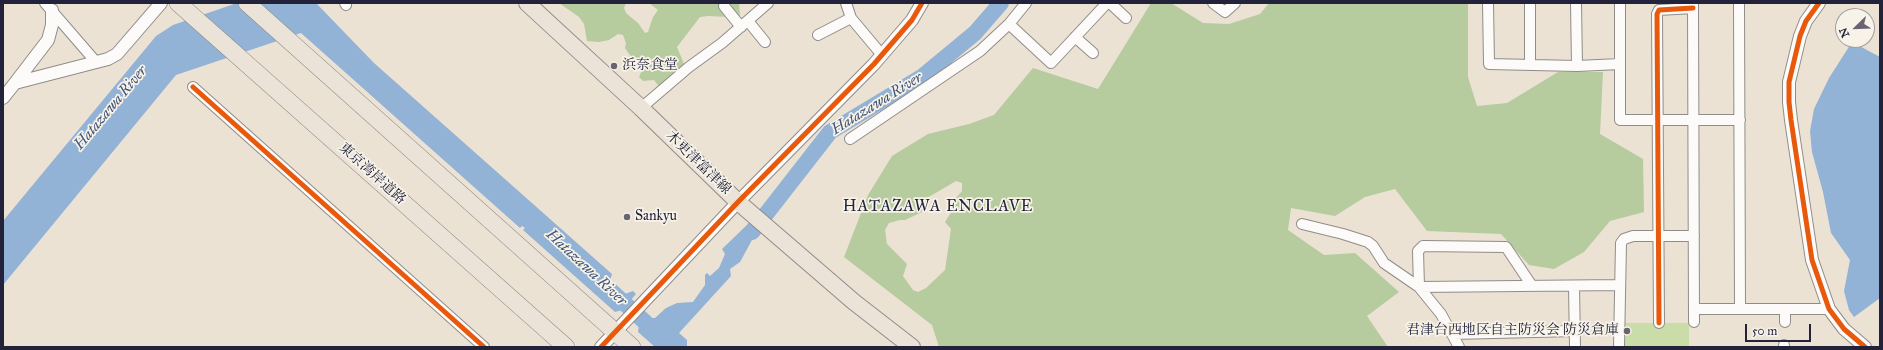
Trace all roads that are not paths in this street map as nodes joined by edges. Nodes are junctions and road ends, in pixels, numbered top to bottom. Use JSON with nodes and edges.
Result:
{"nodes":[{"id":1,"x":161,"y":3,"type":"edge"},
{"id":2,"x":178,"y":3,"type":"edge"},
{"id":3,"x":247,"y":3,"type":"edge"},
{"id":4,"x":527,"y":3,"type":"edge"},
{"id":5,"x":768,"y":3,"type":"edge"},
{"id":6,"x":846,"y":3,"type":"edge"},
{"id":7,"x":922,"y":3,"type":"edge"},
{"id":8,"x":1026,"y":3,"type":"edge"},
{"id":9,"x":1107,"y":3,"type":"edge"},
{"id":10,"x":1110,"y":3,"type":"edge"},
{"id":11,"x":1213,"y":3,"type":"edge"},
{"id":12,"x":1235,"y":3,"type":"edge"},
{"id":13,"x":1488,"y":3,"type":"edge"},
{"id":14,"x":1530,"y":3,"type":"edge"},
{"id":15,"x":1576,"y":3,"type":"edge"},
{"id":16,"x":1620,"y":3,"type":"edge"},
{"id":17,"x":1739,"y":3,"type":"edge"},
{"id":18,"x":1819,"y":3,"type":"edge"},
{"id":19,"x":48,"y":6,"type":"edge"},
{"id":20,"x":724,"y":6,"type":"dead end"},
{"id":21,"x":1693,"y":6,"type":"edge"},
{"id":22,"x":851,"y":18,"type":"junction"},
{"id":23,"x":1126,"y":18,"type":"dead end"},
{"id":24,"x":745,"y":24,"type":"junction"},
{"id":25,"x":1009,"y":24,"type":"junction"},
{"id":26,"x":818,"y":35,"type":"dead end"},
{"id":27,"x":1075,"y":37,"type":"junction"},
{"id":28,"x":766,"y":42,"type":"dead end"},
{"id":29,"x":1093,"y":53,"type":"dead end"},
{"id":30,"x":882,"y":55,"type":"junction"},
{"id":31,"x":96,"y":62,"type":"junction"},
{"id":32,"x":1530,"y":64,"type":"junction"},
{"id":33,"x":1620,"y":64,"type":"junction"},
{"id":34,"x":1577,"y":66,"type":"junction"},
{"id":35,"x":15,"y":83,"type":"junction"},
{"id":36,"x":193,"y":87,"type":"dead end"},
{"id":37,"x":3,"y":98,"type":"edge"},
{"id":38,"x":641,"y":108,"type":"junction"},
{"id":39,"x":1740,"y":120,"type":"junction"},
{"id":40,"x":1658,"y":121,"type":"junction"},
{"id":41,"x":1694,"y":121,"type":"junction"},
{"id":42,"x":850,"y":139,"type":"dead end"},
{"id":43,"x":738,"y":202,"type":"junction"},
{"id":44,"x":1302,"y":224,"type":"dead end"},
{"id":45,"x":1658,"y":236,"type":"junction"},
{"id":46,"x":1694,"y":236,"type":"junction"},
{"id":47,"x":1620,"y":285,"type":"junction"},
{"id":48,"x":1532,"y":286,"type":"junction"},
{"id":49,"x":1574,"y":286,"type":"junction"},
{"id":50,"x":1419,"y":287,"type":"junction"},
{"id":51,"x":1694,"y":309,"type":"junction"},
{"id":52,"x":1740,"y":309,"type":"junction"},
{"id":53,"x":1785,"y":309,"type":"junction"},
{"id":54,"x":1829,"y":309,"type":"junction"},
{"id":55,"x":1694,"y":322,"type":"dead end"},
{"id":56,"x":1785,"y":322,"type":"dead end"},
{"id":57,"x":1659,"y":323,"type":"dead end"},
{"id":58,"x":618,"y":329,"type":"junction"},
{"id":59,"x":1575,"y":331,"type":"junction"},
{"id":60,"x":1452,"y":334,"type":"junction"},
{"id":61,"x":484,"y":347,"type":"edge"},
{"id":62,"x":566,"y":347,"type":"edge"},
{"id":63,"x":601,"y":347,"type":"edge"},
{"id":64,"x":632,"y":347,"type":"edge"},
{"id":65,"x":912,"y":347,"type":"edge"},
{"id":66,"x":1458,"y":347,"type":"edge"},
{"id":67,"x":1575,"y":347,"type":"edge"},
{"id":68,"x":1619,"y":347,"type":"edge"},
{"id":69,"x":1864,"y":347,"type":"edge"}],
"edges":[{"from":1,"to":31,"type":"street"},
{"from":2,"to":62,"type":"highway","name":"東京湾岸道路"},
{"from":3,"to":58,"type":"highway"},
{"from":4,"to":38,"type":"main road","name":"木更津富津線"},
{"from":5,"to":24,"type":"street"},
{"from":6,"to":22,"type":"street"},
{"from":7,"to":30,"type":"street"},
{"from":8,"to":25,"type":"street"},
{"from":9,"to":27,"type":"street"},
{"from":10,"to":23,"type":"street"},
{"from":11,"to":12,"type":"street"},
{"from":13,"to":32,"type":"street"},
{"from":14,"to":32,"type":"street"},
{"from":15,"to":34,"type":"street"},
{"from":16,"to":33,"type":"street"},
{"from":17,"to":39,"type":"street"},
{"from":18,"to":54,"type":"street"},
{"from":19,"to":31,"type":"street"},
{"from":19,"to":35,"type":"street"},
{"from":20,"to":24,"type":"street"},
{"from":21,"to":40,"type":"street"},
{"from":21,"to":41,"type":"street"},
{"from":22,"to":26,"type":"street"},
{"from":22,"to":30,"type":"street"},
{"from":24,"to":28,"type":"street"},
{"from":24,"to":38,"type":"street"},
{"from":25,"to":27,"type":"street"},
{"from":25,"to":42,"type":"street"},
{"from":27,"to":29,"type":"street"},
{"from":30,"to":43,"type":"street"},
{"from":31,"to":35,"type":"street"},
{"from":32,"to":34,"type":"street"},
{"from":33,"to":34,"type":"street"},
{"from":33,"to":40,"type":"street"},
{"from":35,"to":37,"type":"street"},
{"from":36,"to":61,"type":"street"},
{"from":38,"to":43,"type":"main road","name":"木更津富津線"},
{"from":39,"to":41,"type":"street"},
{"from":39,"to":52,"type":"street"},
{"from":40,"to":41,"type":"street"},
{"from":40,"to":45,"type":"street"},
{"from":41,"to":46,"type":"street"},
{"from":43,"to":58,"type":"street"},
{"from":43,"to":65,"type":"main road","name":"木更津富津線"},
{"from":44,"to":50,"type":"street"},
{"from":45,"to":46,"type":"street"},
{"from":45,"to":47,"type":"street"},
{"from":45,"to":57,"type":"street"},
{"from":46,"to":51,"type":"street"},
{"from":47,"to":49,"type":"street"},
{"from":47,"to":68,"type":"street"},
{"from":48,"to":49,"type":"street"},
{"from":48,"to":50,"type":"street"},
{"from":48,"to":50,"type":"street"},
{"from":49,"to":59,"type":"street"},
{"from":50,"to":60,"type":"street"},
{"from":51,"to":52,"type":"street"},
{"from":51,"to":55,"type":"street"},
{"from":52,"to":53,"type":"street"},
{"from":53,"to":54,"type":"street"},
{"from":53,"to":56,"type":"street"},
{"from":54,"to":69,"type":"street"},
{"from":58,"to":63,"type":"street"},
{"from":58,"to":64,"type":"highway"},
{"from":59,"to":60,"type":"street"},
{"from":59,"to":67,"type":"street"},
{"from":60,"to":66,"type":"street"}]}
